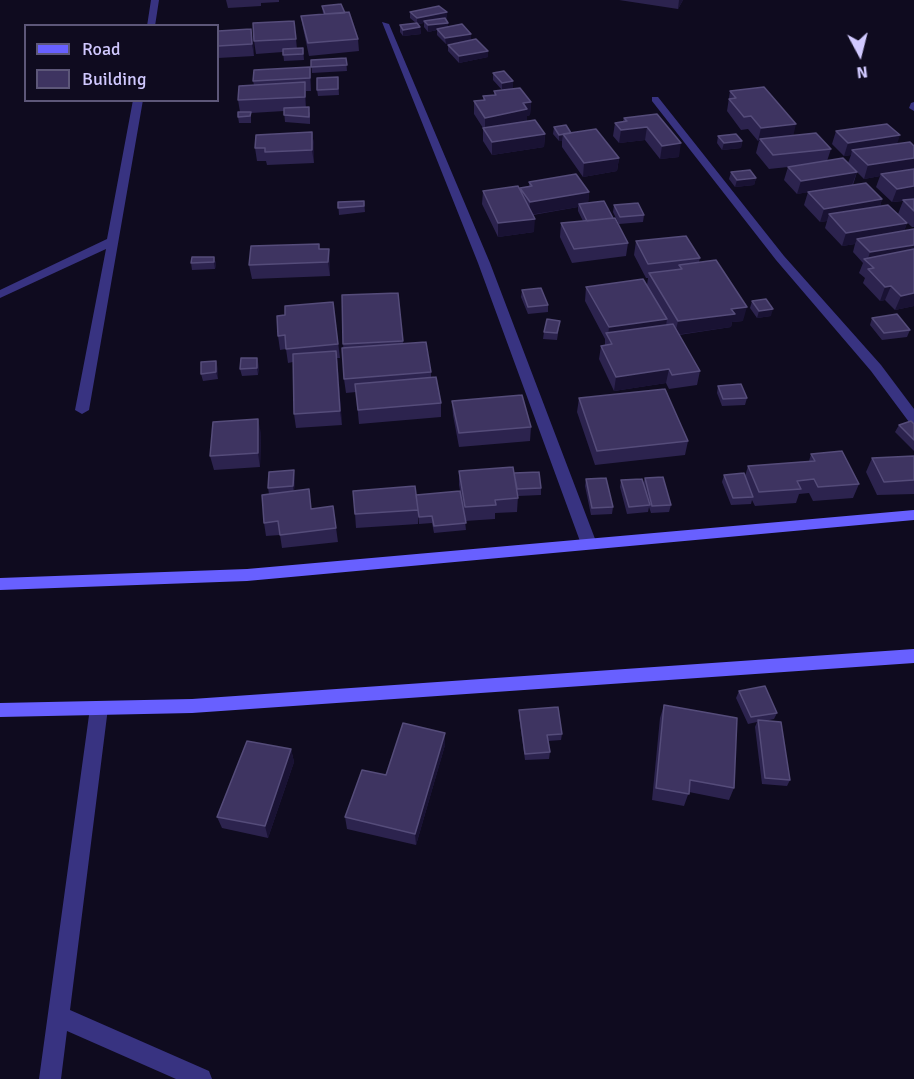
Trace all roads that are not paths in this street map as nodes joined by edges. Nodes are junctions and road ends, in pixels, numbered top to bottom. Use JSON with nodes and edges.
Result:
{"nodes":[{"id":1,"x":155,"y":0,"type":"edge"},
{"id":2,"x":151,"y":24,"type":"edge"},
{"id":3,"x":385,"y":24,"type":"dead end"},
{"id":4,"x":656,"y":99,"type":"dead end"},
{"id":5,"x":138,"y":102,"type":"edge"},
{"id":6,"x":113,"y":241,"type":"junction"},
{"id":7,"x":0,"y":294,"type":"edge"},
{"id":8,"x":82,"y":410,"type":"dead end"},
{"id":9,"x":914,"y":419,"type":"edge"},
{"id":10,"x":914,"y":515,"type":"edge"},
{"id":11,"x":589,"y":544,"type":"junction"},
{"id":12,"x":0,"y":584,"type":"edge"},
{"id":13,"x":914,"y":656,"type":"edge"},
{"id":14,"x":99,"y":708,"type":"junction"},
{"id":15,"x":0,"y":710,"type":"edge"},
{"id":16,"x":58,"y":1016,"type":"junction"},
{"id":17,"x":50,"y":1079,"type":"edge"},
{"id":18,"x":201,"y":1079,"type":"edge"}],
"edges":[{"from":1,"to":2,"type":"street"},
{"from":3,"to":11,"type":"street"},
{"from":4,"to":9,"type":"street"},
{"from":5,"to":6,"type":"street"},
{"from":6,"to":7,"type":"street"},
{"from":6,"to":8,"type":"street"},
{"from":10,"to":11,"type":"street"},
{"from":11,"to":12,"type":"street"},
{"from":13,"to":14,"type":"street"},
{"from":14,"to":15,"type":"street"},
{"from":14,"to":16,"type":"street"},
{"from":16,"to":17,"type":"street"},
{"from":16,"to":18,"type":"street"}]}
